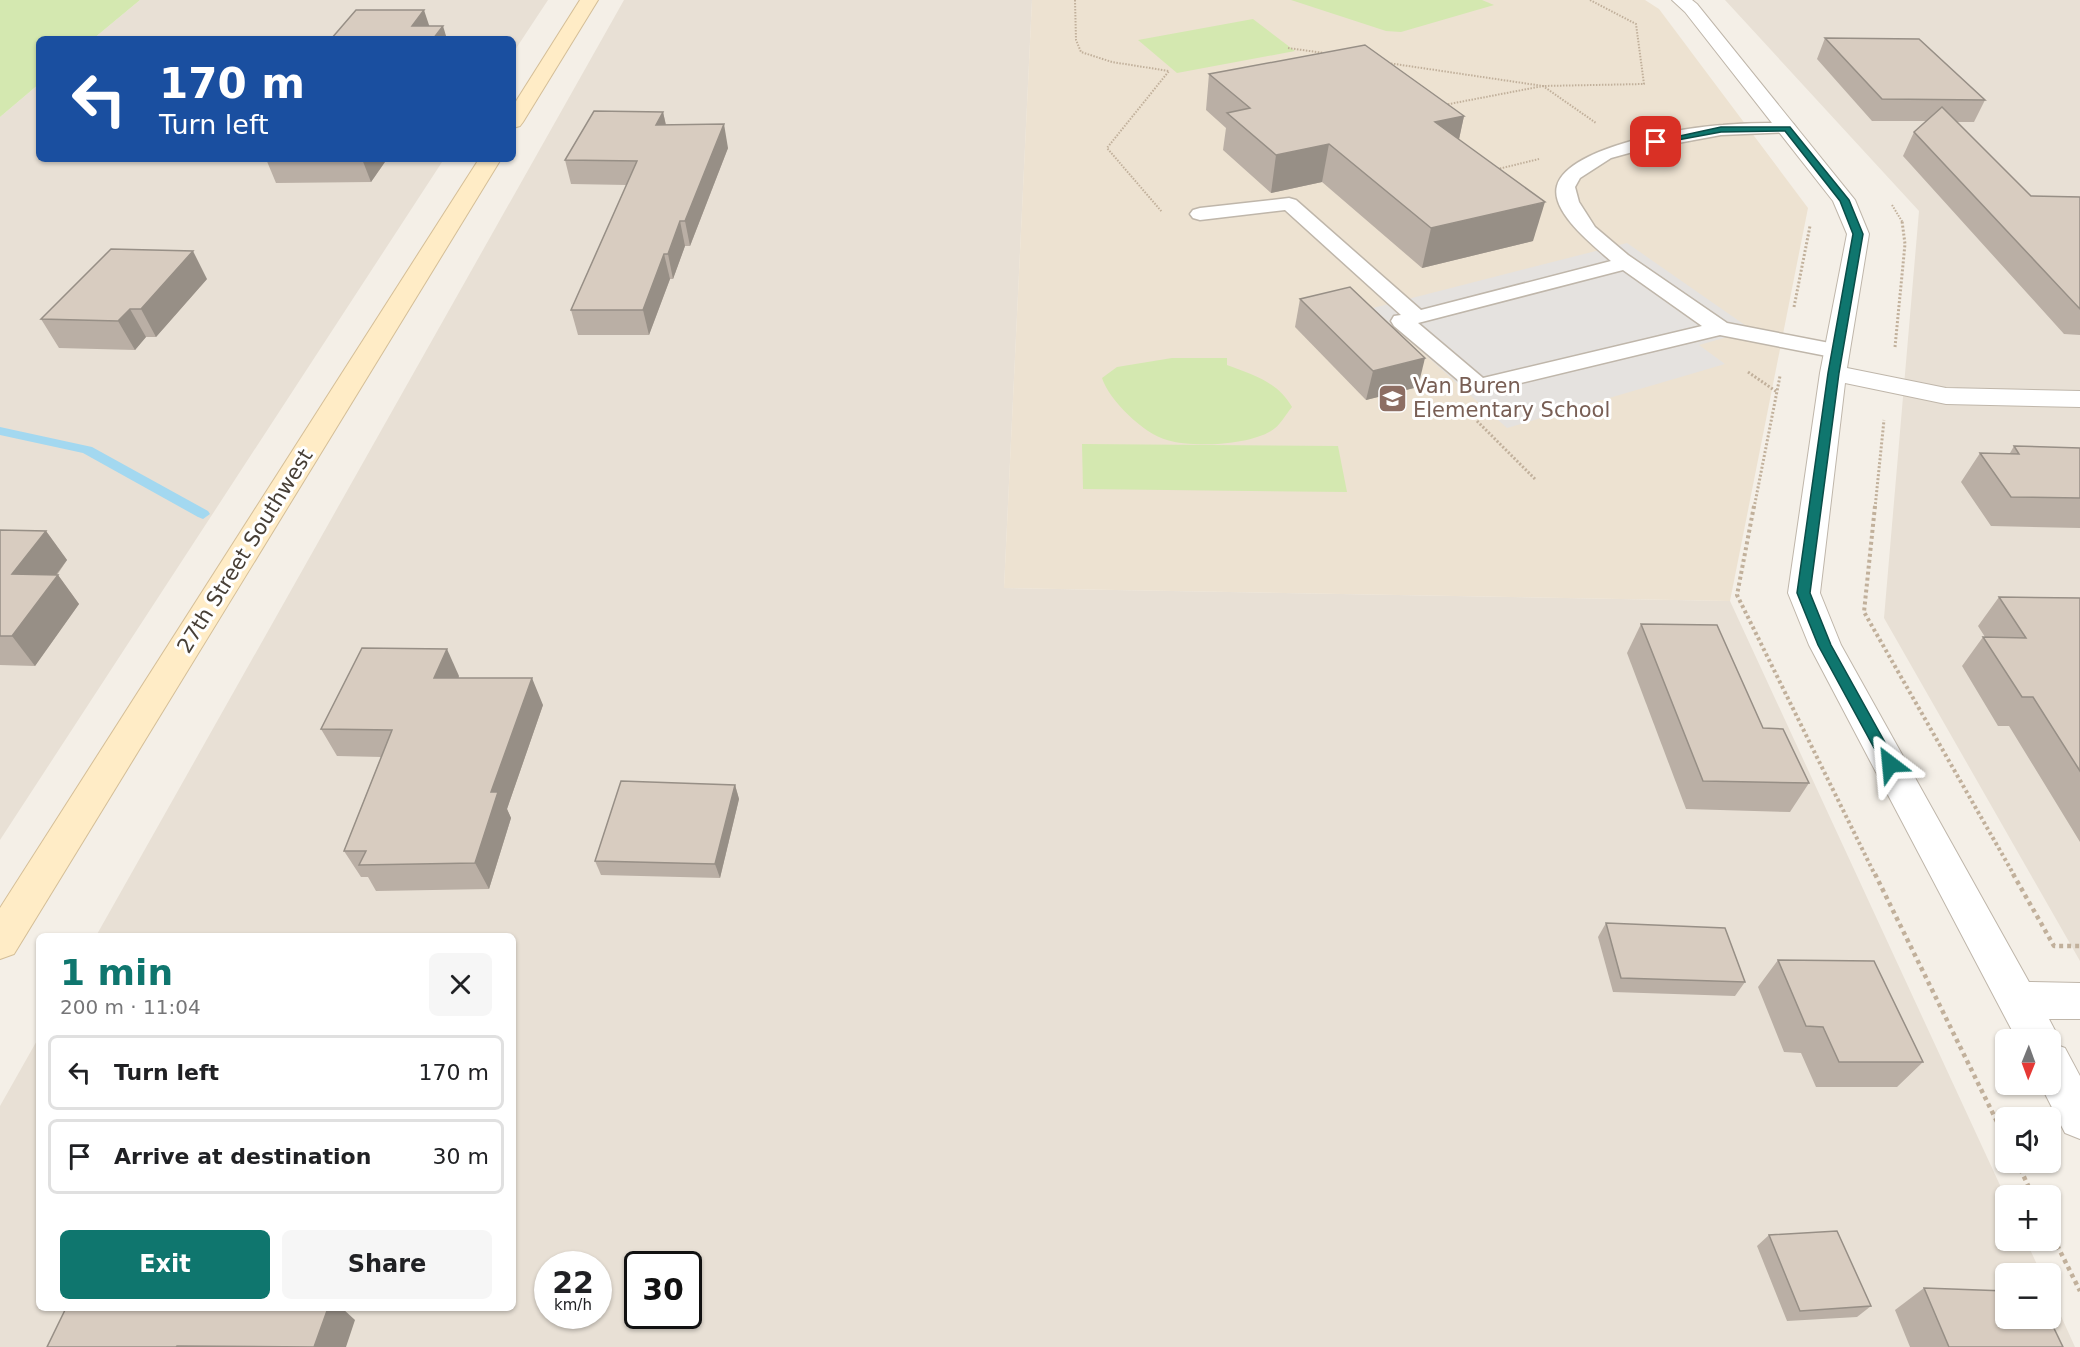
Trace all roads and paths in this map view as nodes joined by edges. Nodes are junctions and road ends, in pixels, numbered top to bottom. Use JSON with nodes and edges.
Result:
{"nodes":[{"id":1,"x":589,"y":0,"type":"edge"},
{"id":2,"x":1075,"y":0,"type":"edge"},
{"id":3,"x":1590,"y":0,"type":"edge"},
{"id":4,"x":1682,"y":0,"type":"edge"},
{"id":5,"x":1288,"y":48,"type":"dead end"},
{"id":6,"x":1334,"y":55,"type":"edge"},
{"id":7,"x":1380,"y":62,"type":"edge"},
{"id":8,"x":1543,"y":86,"type":"junction"},
{"id":9,"x":1437,"y":106,"type":"edge"},
{"id":10,"x":516,"y":117,"type":"edge"},
{"id":11,"x":1600,"y":125,"type":"dead end"},
{"id":12,"x":1787,"y":128,"type":"junction"},
{"id":13,"x":1543,"y":158,"type":"dead end"},
{"id":14,"x":488,"y":162,"type":"edge"},
{"id":15,"x":1488,"y":171,"type":"edge"},
{"id":16,"x":1200,"y":213,"type":"joint"},
{"id":17,"x":1627,"y":263,"type":"junction"},
{"id":18,"x":1416,"y":317,"type":"junction"},
{"id":19,"x":1720,"y":328,"type":"junction"},
{"id":20,"x":1835,"y":362,"type":"junction"},
{"id":21,"x":2080,"y":399,"type":"edge"},
{"id":22,"x":1884,"y":413,"type":"dead end"},
{"id":23,"x":0,"y":942,"type":"edge"},
{"id":24,"x":2080,"y":946,"type":"edge"},
{"id":25,"x":2019,"y":1000,"type":"junction"},
{"id":26,"x":2080,"y":1001,"type":"edge"},
{"id":27,"x":2034,"y":1029,"type":"edge"},
{"id":28,"x":2061,"y":1083,"type":"edge"},
{"id":29,"x":2080,"y":1118,"type":"edge"},
{"id":30,"x":2060,"y":1251,"type":"edge"},
{"id":31,"x":2080,"y":1291,"type":"edge"}],
"edges":[{"from":1,"to":10,"type":"street"},
{"from":2,"to":16,"type":"path"},
{"from":3,"to":8,"type":"path"},
{"from":4,"to":12,"type":"street"},
{"from":5,"to":6,"type":"path"},
{"from":7,"to":8,"type":"path"},
{"from":8,"to":9,"type":"path"},
{"from":8,"to":11,"type":"path"},
{"from":12,"to":17,"type":"lane"},
{"from":12,"to":20,"type":"street"},
{"from":13,"to":15,"type":"path"},
{"from":14,"to":23,"type":"street","name":"27th Street Southwest"},
{"from":16,"to":18,"type":"lane"},
{"from":17,"to":18,"type":"lane"},
{"from":17,"to":19,"type":"lane"},
{"from":18,"to":19,"type":"lane"},
{"from":19,"to":20,"type":"lane"},
{"from":20,"to":21,"type":"street"},
{"from":20,"to":25,"type":"street"},
{"from":22,"to":24,"type":"path"},
{"from":25,"to":26,"type":"street"},
{"from":25,"to":27,"type":"street"},
{"from":28,"to":29,"type":"street"},
{"from":30,"to":31,"type":"path"}]}
